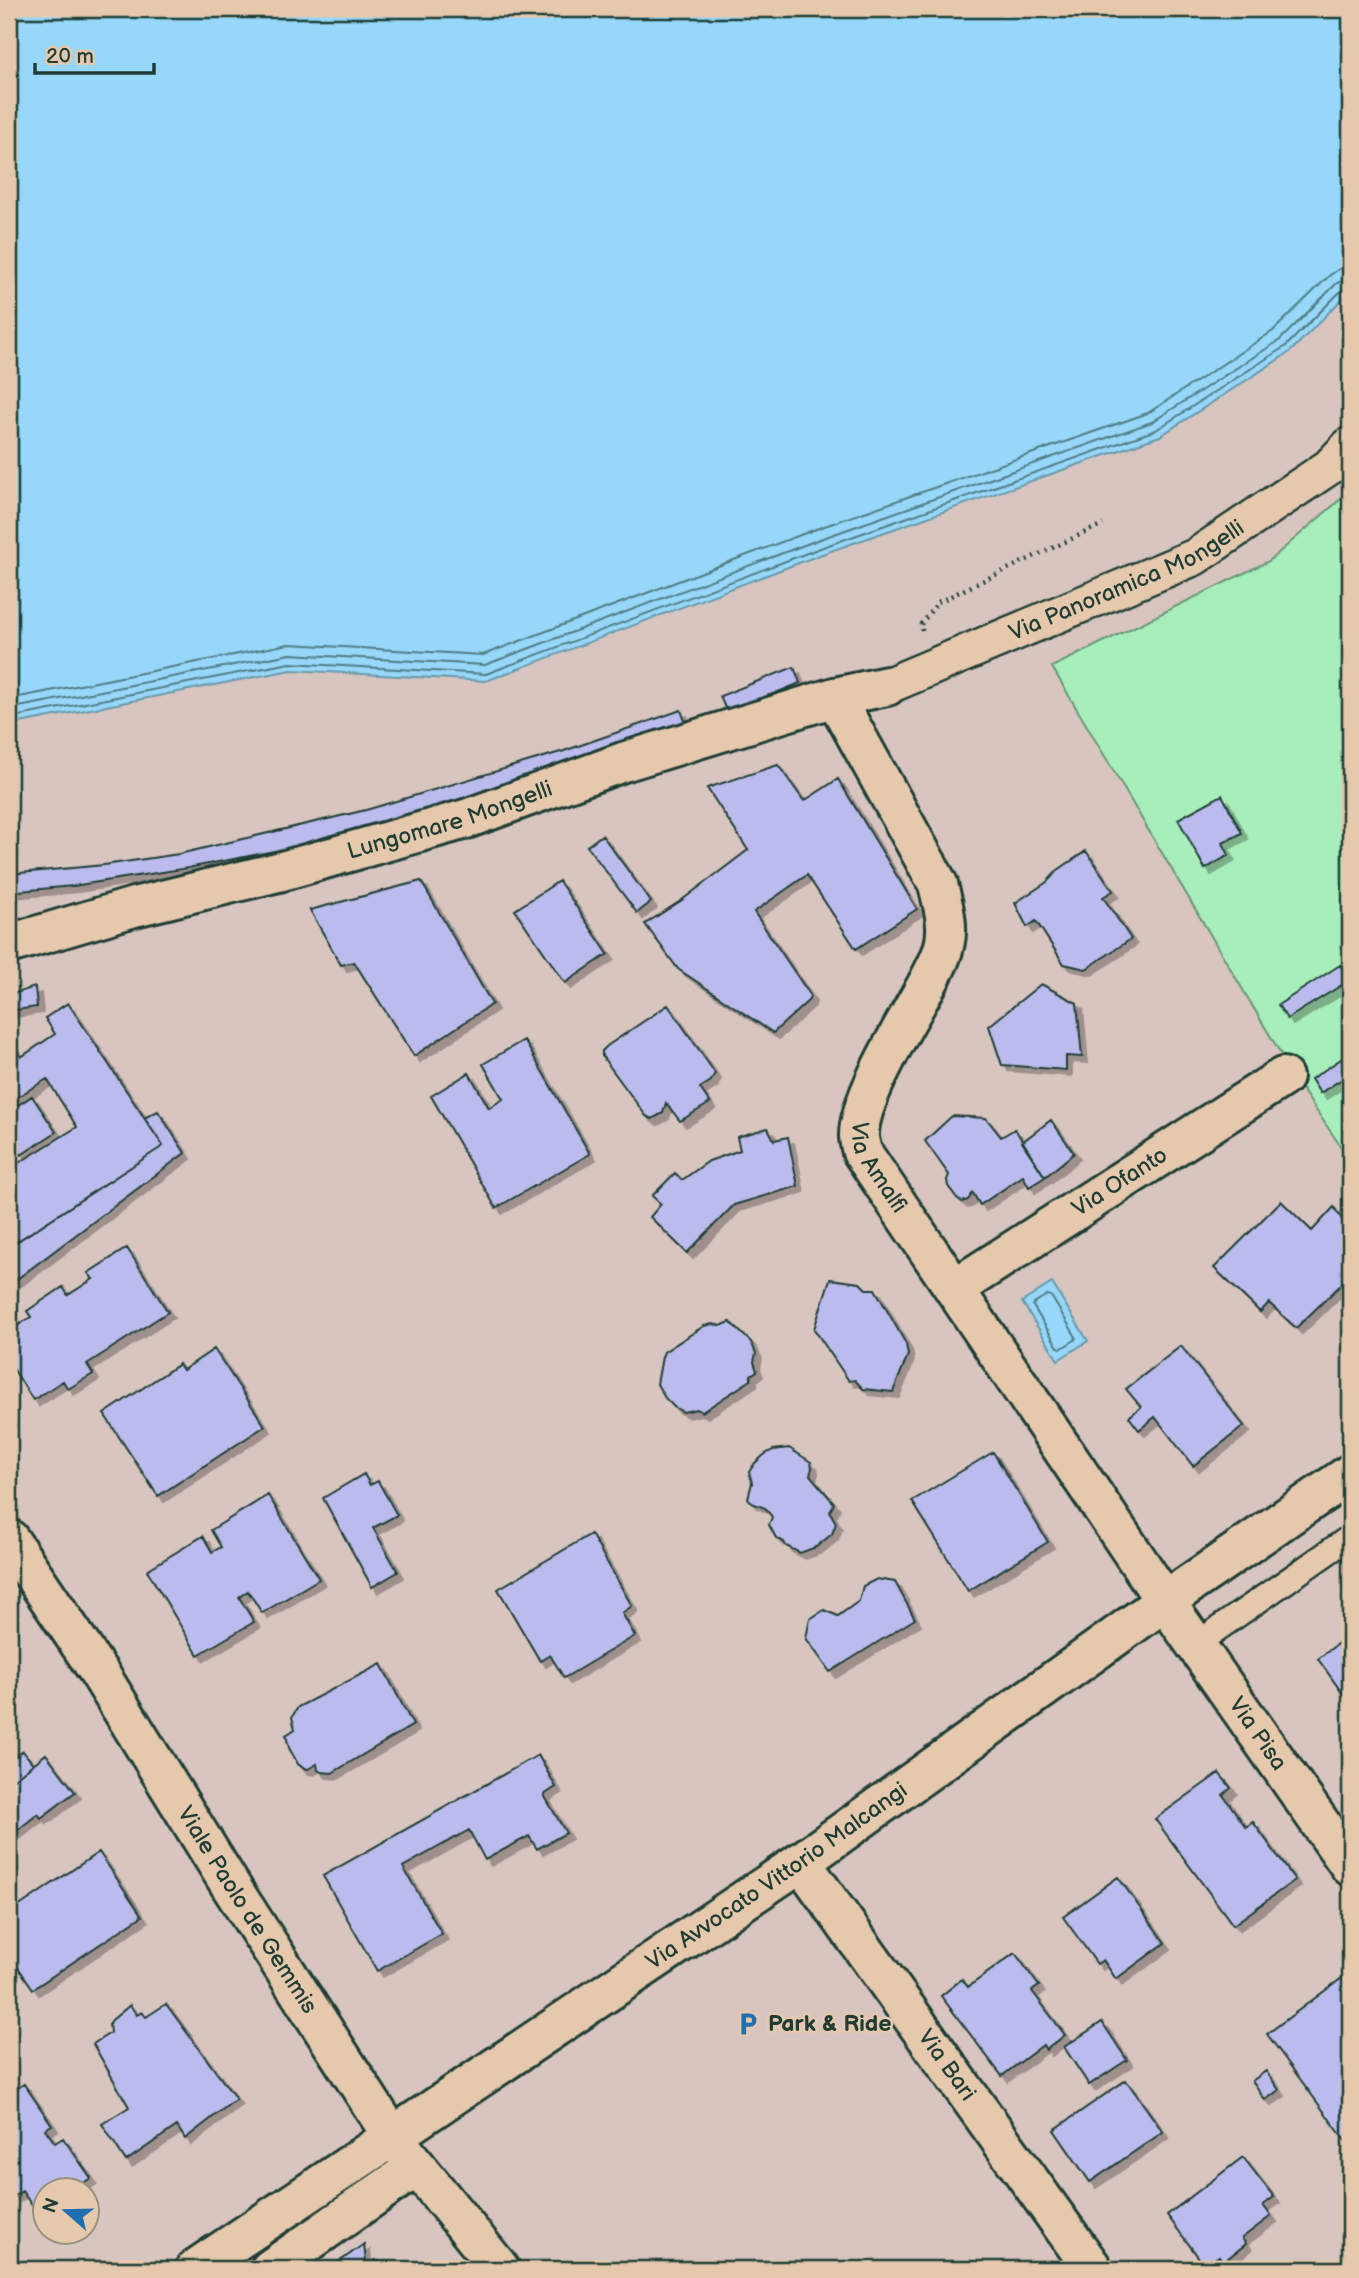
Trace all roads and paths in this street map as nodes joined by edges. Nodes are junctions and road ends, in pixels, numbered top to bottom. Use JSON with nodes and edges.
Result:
{"nodes":[{"id":1,"x":1350,"y":445,"type":"edge"},
{"id":2,"x":1103,"y":524,"type":"dead end"},
{"id":3,"x":925,"y":670,"type":"junction"},
{"id":4,"x":887,"y":685,"type":"joint"},
{"id":5,"x":835,"y":697,"type":"junction"},
{"id":6,"x":9,"y":944,"type":"edge"},
{"id":7,"x":1283,"y":1077,"type":"dead end"},
{"id":8,"x":955,"y":1288,"type":"junction"},
{"id":9,"x":1350,"y":1474,"type":"edge"},
{"id":10,"x":1350,"y":1537,"type":"edge"},
{"id":11,"x":9,"y":1539,"type":"edge"},
{"id":12,"x":1180,"y":1591,"type":"junction"},
{"id":13,"x":1196,"y":1644,"type":"junction"},
{"id":14,"x":801,"y":1862,"type":"junction"},
{"id":15,"x":1350,"y":1866,"type":"edge"},
{"id":16,"x":392,"y":2136,"type":"junction"},
{"id":17,"x":416,"y":2166,"type":"junction"},
{"id":18,"x":195,"y":2269,"type":"edge"},
{"id":19,"x":270,"y":2269,"type":"edge"},
{"id":20,"x":500,"y":2269,"type":"edge"},
{"id":21,"x":1093,"y":2269,"type":"edge"}],
"edges":[{"from":1,"to":3,"type":"street","name":"Via Panoramica Mongelli"},
{"from":2,"to":3,"type":"path"},
{"from":3,"to":4,"type":"street","name":"Via Panoramica Mongelli"},
{"from":4,"to":5,"type":"street","name":"Lungomare Mongelli"},
{"from":5,"to":6,"type":"street","name":"Lungomare Mongelli"},
{"from":5,"to":8,"type":"street","name":"Via Amalfi"},
{"from":7,"to":8,"type":"street","name":"Via Ofanto"},
{"from":8,"to":12,"type":"street","name":"Via Amalfi"},
{"from":9,"to":12,"type":"street","name":"Via Avvocato Vittorio Malcangi"},
{"from":10,"to":13,"type":"lane"},
{"from":11,"to":16,"type":"street","name":"Viale Paolo de Gemmis"},
{"from":12,"to":13,"type":"street","name":"Via Pisa"},
{"from":12,"to":14,"type":"street","name":"Via Avvocato Vittorio Malcangi"},
{"from":13,"to":15,"type":"street","name":"Via Pisa"},
{"from":14,"to":16,"type":"street","name":"Via Avvocato Vittorio Malcangi"},
{"from":14,"to":21,"type":"street","name":"Via Bari"},
{"from":16,"to":17,"type":"street","name":"Viale Paolo de Gemmis"},
{"from":16,"to":18,"type":"street","name":"Via Avvocato Vittorio Malcangi"},
{"from":17,"to":19,"type":"street"},
{"from":17,"to":20,"type":"street","name":"Viale Paolo de Gemmis"}]}
